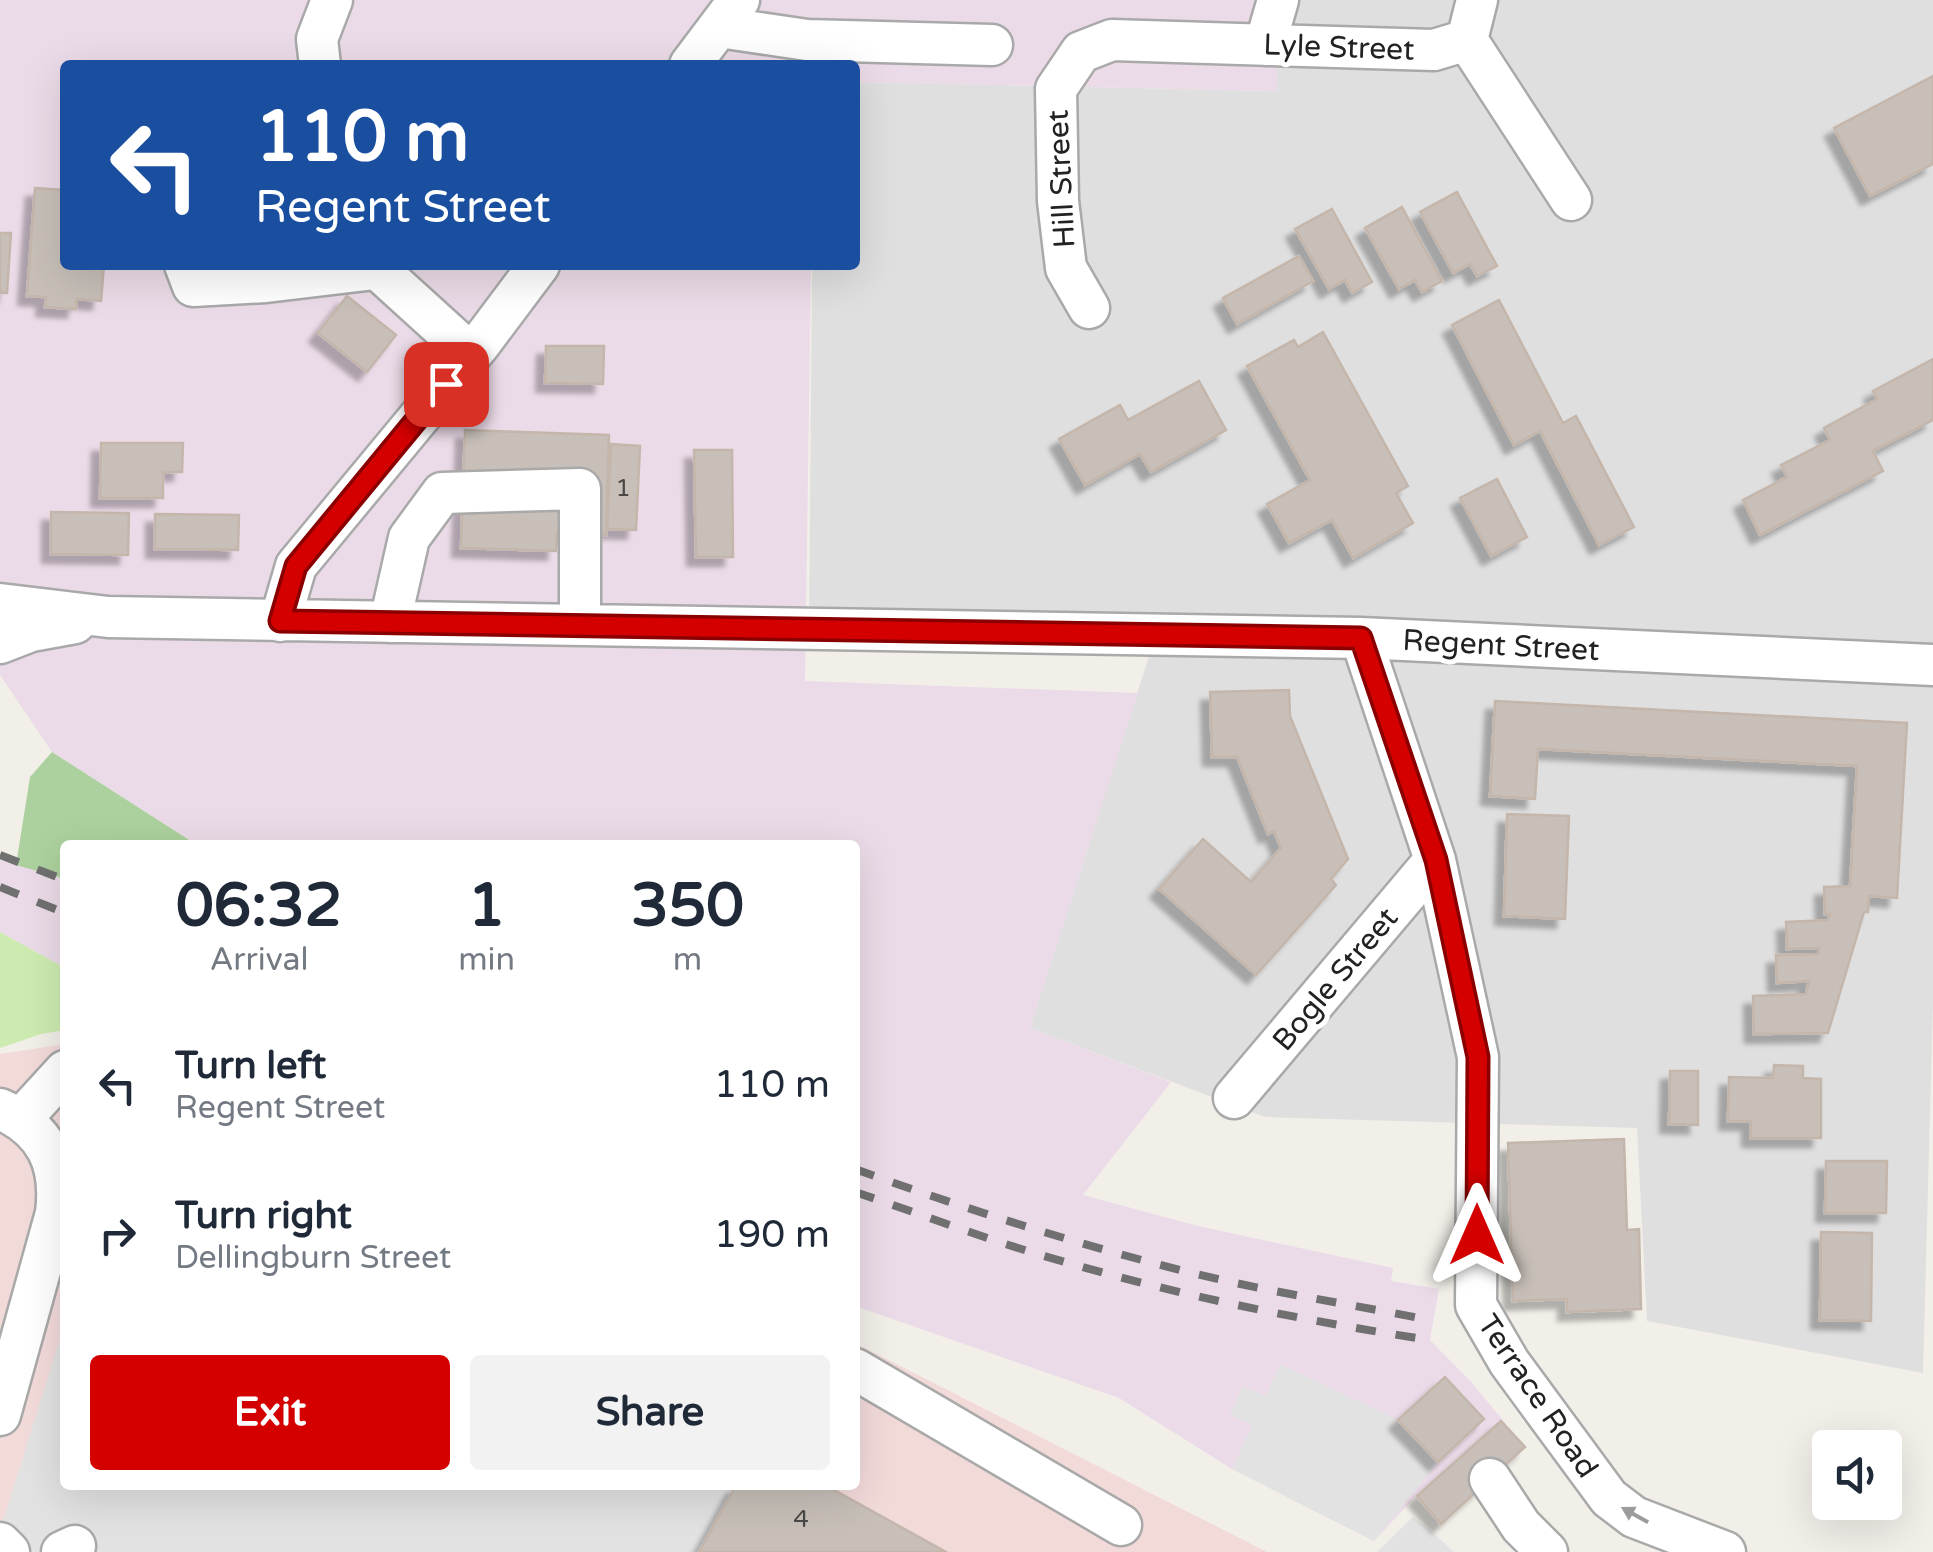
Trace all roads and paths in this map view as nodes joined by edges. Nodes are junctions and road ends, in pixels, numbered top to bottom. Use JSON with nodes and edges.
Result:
{"nodes":[{"id":1,"x":332,"y":0,"type":"edge"},
{"id":2,"x":1278,"y":0,"type":"edge"},
{"id":3,"x":1477,"y":0,"type":"edge"},
{"id":4,"x":729,"y":13,"type":"edge"},
{"id":5,"x":1467,"y":40,"type":"junction"},
{"id":6,"x":992,"y":45,"type":"dead end"},
{"id":7,"x":1265,"y":45,"type":"junction"},
{"id":8,"x":1081,"y":52,"type":"joint"},
{"id":9,"x":319,"y":60,"type":"edge"},
{"id":10,"x":694,"y":60,"type":"edge"},
{"id":11,"x":1571,"y":200,"type":"dead end"},
{"id":12,"x":187,"y":270,"type":"edge"},
{"id":13,"x":345,"y":270,"type":"edge"},
{"id":14,"x":377,"y":270,"type":"edge"},
{"id":15,"x":536,"y":270,"type":"edge"},
{"id":16,"x":1089,"y":308,"type":"dead end"},
{"id":17,"x":472,"y":354,"type":"junction"},
{"id":18,"x":0,"y":604,"type":"edge"},
{"id":19,"x":108,"y":617,"type":"junction"},
{"id":20,"x":280,"y":621,"type":"junction"},
{"id":21,"x":390,"y":622,"type":"junction"},
{"id":22,"x":580,"y":626,"type":"junction"},
{"id":23,"x":1361,"y":638,"type":"junction"},
{"id":24,"x":0,"y":643,"type":"edge"},
{"id":25,"x":1933,"y":665,"type":"edge"},
{"id":26,"x":1436,"y":860,"type":"junction"},
{"id":27,"x":60,"y":1075,"type":"edge"},
{"id":28,"x":1234,"y":1098,"type":"dead end"},
{"id":29,"x":11,"y":1114,"type":"edge"},
{"id":30,"x":17,"y":1292,"type":"edge"},
{"id":31,"x":860,"y":1371,"type":"edge"},
{"id":32,"x":0,"y":1414,"type":"edge"},
{"id":33,"x":1481,"y":1488,"type":"dead end"},
{"id":34,"x":1121,"y":1525,"type":"dead end"},
{"id":35,"x":1534,"y":1539,"type":"edge"},
{"id":36,"x":0,"y":1543,"type":"edge"},
{"id":37,"x":9,"y":1552,"type":"edge"},
{"id":38,"x":1725,"y":1552,"type":"edge"}],
"edges":[{"from":1,"to":9,"type":"street"},
{"from":2,"to":7,"type":"street"},
{"from":3,"to":5,"type":"street"},
{"from":4,"to":6,"type":"street"},
{"from":4,"to":10,"type":"street"},
{"from":5,"to":7,"type":"street","name":"Lyle Street"},
{"from":5,"to":11,"type":"street"},
{"from":7,"to":8,"type":"street","name":"Lyle Street"},
{"from":8,"to":16,"type":"street","name":"Hill Street"},
{"from":12,"to":13,"type":"street"},
{"from":14,"to":17,"type":"street"},
{"from":15,"to":17,"type":"street"},
{"from":17,"to":20,"type":"street"},
{"from":18,"to":19,"type":"street","name":"Regent Street"},
{"from":19,"to":20,"type":"street","name":"Regent Street"},
{"from":19,"to":24,"type":"street","name":"Regent Street"},
{"from":20,"to":21,"type":"street","name":"Regent Street"},
{"from":21,"to":22,"type":"street","name":"Regent Street"},
{"from":21,"to":22,"type":"street"},
{"from":22,"to":23,"type":"street","name":"Regent Street"},
{"from":23,"to":25,"type":"street","name":"Regent Street"},
{"from":23,"to":26,"type":"street","name":"Terrace Road"},
{"from":26,"to":28,"type":"street","name":"Bogle Street"},
{"from":38,"to":26,"type":"street","name":"Terrace Road","one_way":true},
{"from":27,"to":29,"type":"street"},
{"from":29,"to":30,"type":"street"},
{"from":30,"to":32,"type":"street"},
{"from":31,"to":34,"type":"street"},
{"from":33,"to":35,"type":"street"},
{"from":36,"to":37,"type":"street"}]}
